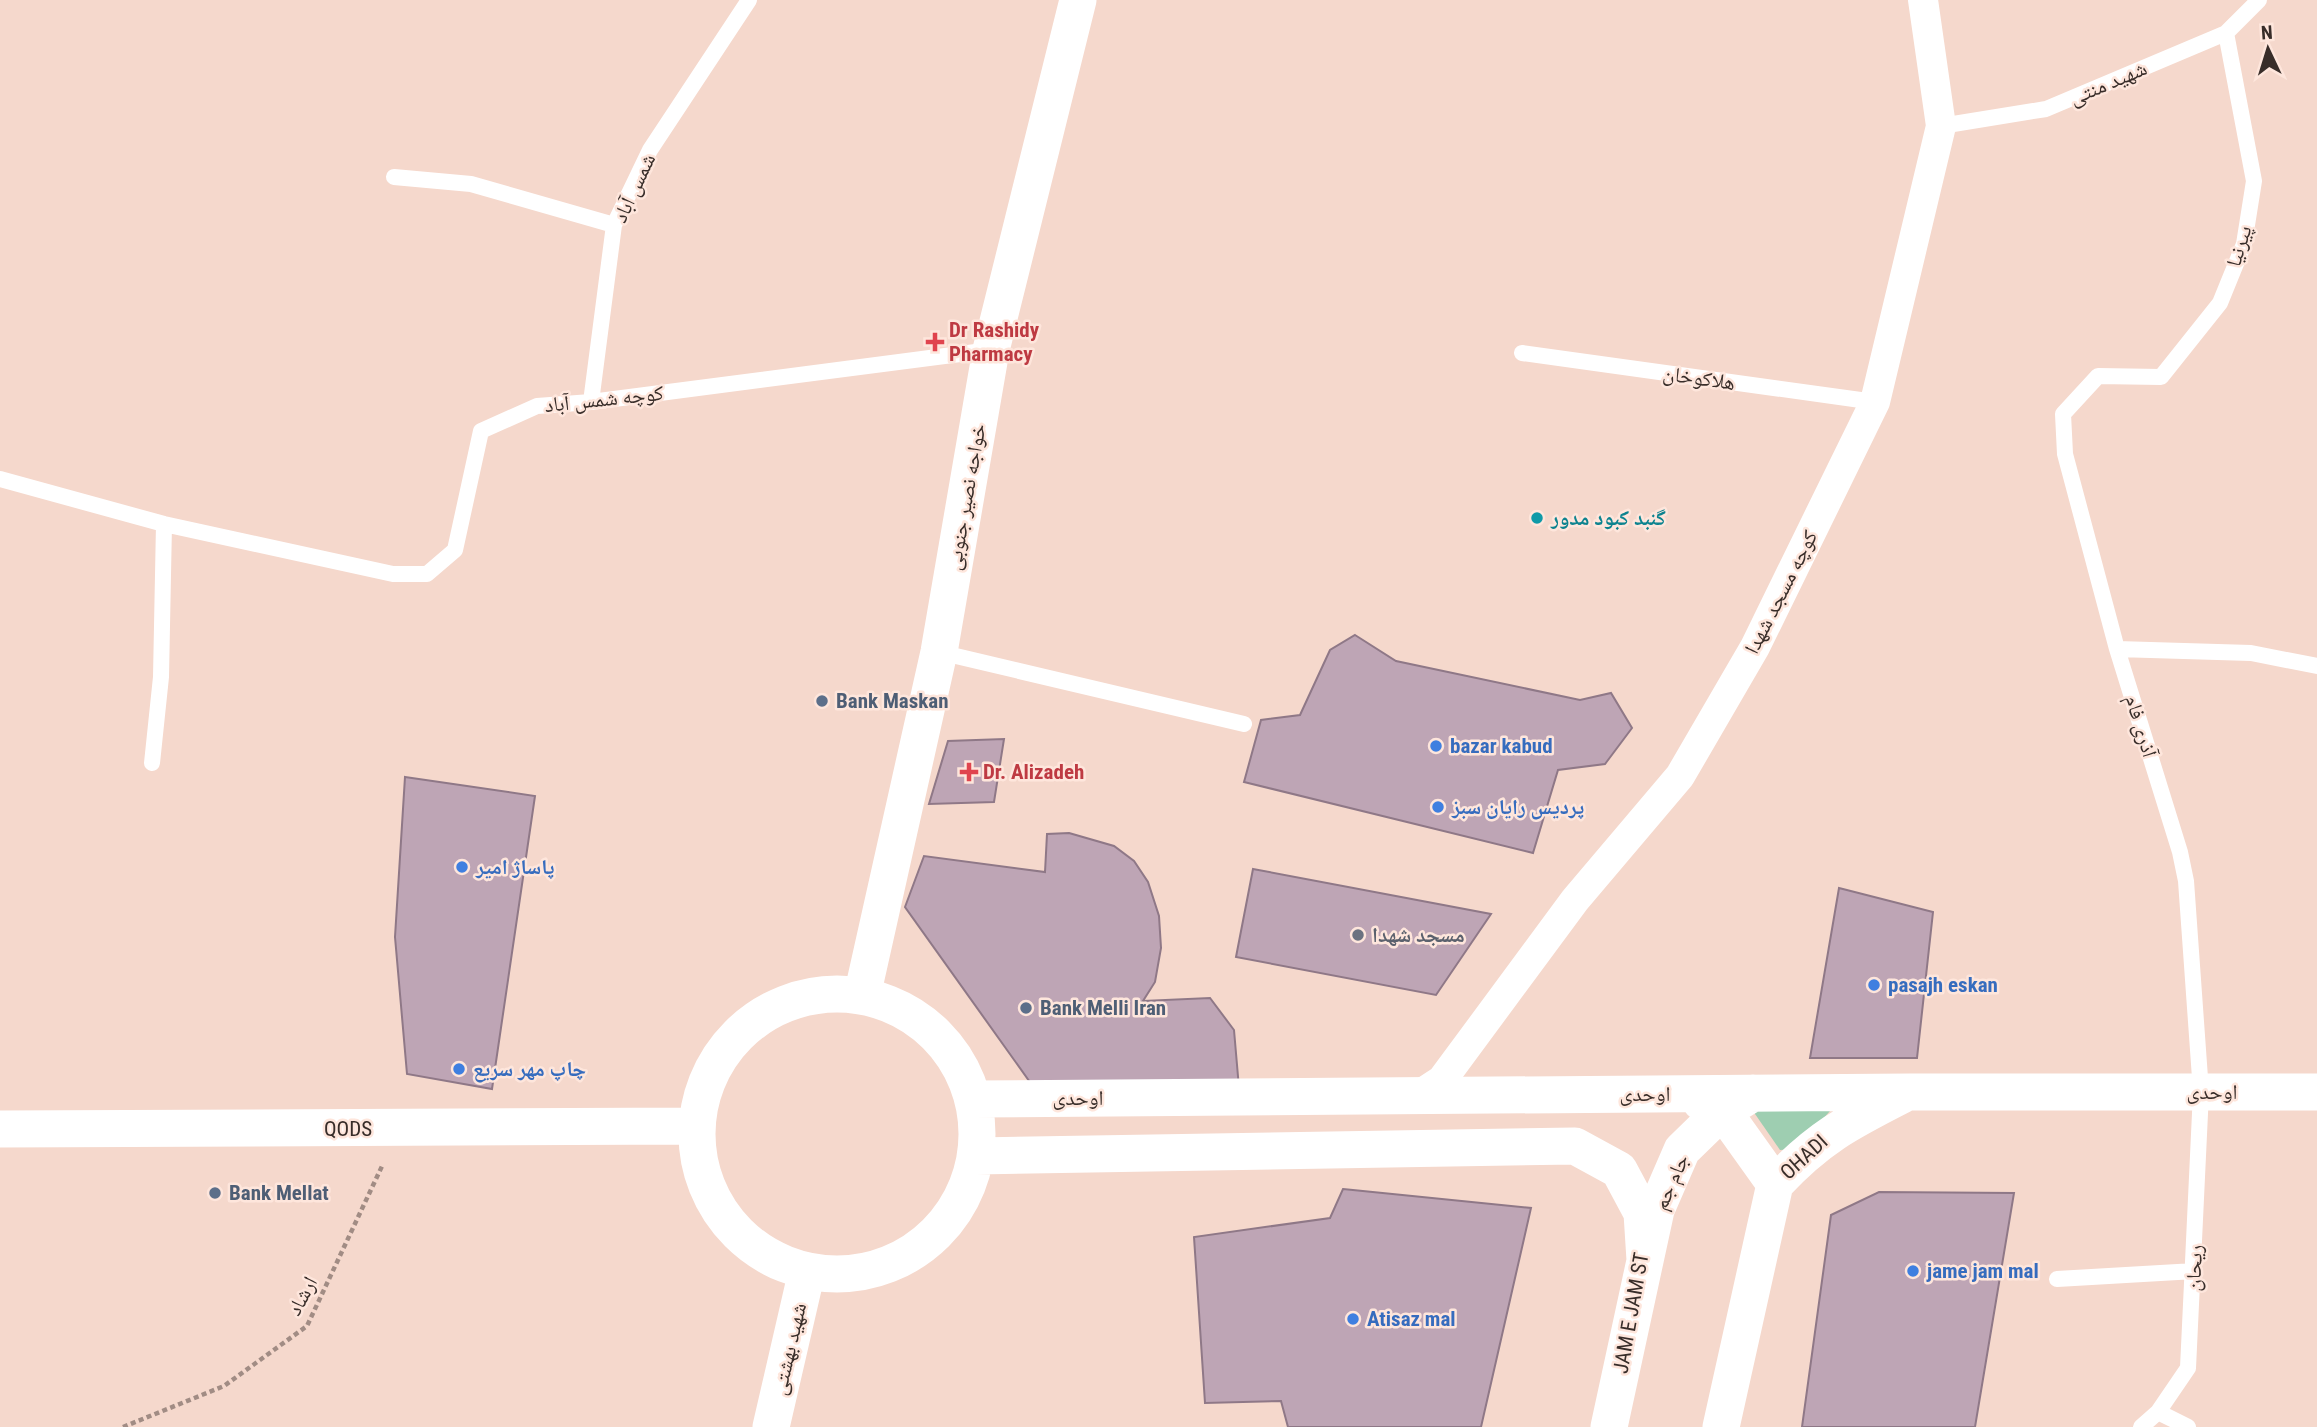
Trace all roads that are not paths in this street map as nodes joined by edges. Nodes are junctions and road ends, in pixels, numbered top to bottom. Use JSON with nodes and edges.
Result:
{"nodes":[{"id":1,"x":749,"y":0,"type":"edge"},
{"id":2,"x":1078,"y":0,"type":"edge"},
{"id":3,"x":1923,"y":0,"type":"edge"},
{"id":4,"x":2259,"y":0,"type":"edge"},
{"id":5,"x":2226,"y":33,"type":"junction"},
{"id":6,"x":1941,"y":126,"type":"junction"},
{"id":7,"x":394,"y":177,"type":"dead end"},
{"id":8,"x":614,"y":225,"type":"junction"},
{"id":9,"x":991,"y":350,"type":"junction"},
{"id":10,"x":1522,"y":353,"type":"dead end"},
{"id":11,"x":2098,"y":376,"type":"joint"},
{"id":12,"x":591,"y":402,"type":"junction"},
{"id":13,"x":1875,"y":402,"type":"junction"},
{"id":14,"x":0,"y":479,"type":"edge"},
{"id":15,"x":164,"y":524,"type":"junction"},
{"id":16,"x":2117,"y":649,"type":"junction"},
{"id":17,"x":939,"y":652,"type":"junction"},
{"id":18,"x":2317,"y":666,"type":"edge"},
{"id":19,"x":1244,"y":724,"type":"dead end"},
{"id":20,"x":152,"y":763,"type":"dead end"},
{"id":21,"x":862,"y":996,"type":"junction"},
{"id":22,"x":1910,"y":1091,"type":"junction"},
{"id":23,"x":2201,"y":1092,"type":"junction"},
{"id":24,"x":2317,"y":1092,"type":"edge"},
{"id":25,"x":1688,"y":1093,"type":"junction"},
{"id":26,"x":1753,"y":1093,"type":"junction"},
{"id":27,"x":1419,"y":1095,"type":"junction"},
{"id":28,"x":973,"y":1099,"type":"junction"},
{"id":29,"x":1719,"y":1114,"type":"junction"},
{"id":30,"x":696,"y":1126,"type":"junction"},
{"id":31,"x":0,"y":1129,"type":"edge"},
{"id":32,"x":976,"y":1156,"type":"junction"},
{"id":33,"x":1775,"y":1184,"type":"junction"},
{"id":34,"x":1645,"y":1260,"type":"junction"},
{"id":35,"x":807,"y":1271,"type":"junction"},
{"id":36,"x":2195,"y":1271,"type":"junction"},
{"id":37,"x":2057,"y":1279,"type":"dead end"},
{"id":38,"x":2158,"y":1412,"type":"junction"},
{"id":39,"x":771,"y":1427,"type":"edge"},
{"id":40,"x":1609,"y":1427,"type":"edge"},
{"id":41,"x":1721,"y":1427,"type":"edge"},
{"id":42,"x":2141,"y":1427,"type":"edge"},
{"id":43,"x":2188,"y":1427,"type":"edge"}],
"edges":[{"from":1,"to":8,"type":"lane","name":"شمس آباد"},
{"from":2,"to":9,"type":"street","name":"خواجه نصیر جنوبی"},
{"from":3,"to":6,"type":"street","name":"کوچه مسجد شهدا"},
{"from":4,"to":5,"type":"lane","name":"شهید منتی"},
{"from":5,"to":6,"type":"lane","name":"شهید منتی"},
{"from":5,"to":11,"type":"lane","name":"پیرنیا"},
{"from":6,"to":13,"type":"street","name":"کوچه مسجد شهدا"},
{"from":7,"to":8,"type":"lane"},
{"from":8,"to":12,"type":"lane","name":"شمس آباد"},
{"from":9,"to":12,"type":"lane","name":"کوچه شمس آباد"},
{"from":9,"to":17,"type":"street","name":"خواجه نصیر جنوبی"},
{"from":10,"to":13,"type":"lane","name":"هلاکوخان"},
{"from":11,"to":16,"type":"lane","name":"آذری فام"},
{"from":12,"to":15,"type":"lane","name":"کوچه شمس آباد"},
{"from":13,"to":27,"type":"street","name":"کوچه مسجد شهدا"},
{"from":14,"to":15,"type":"lane","name":"کوچه شمس آباد"},
{"from":15,"to":20,"type":"lane"},
{"from":16,"to":18,"type":"lane"},
{"from":16,"to":23,"type":"lane","name":"آذری فام"},
{"from":17,"to":19,"type":"lane"},
{"from":17,"to":21,"type":"street","name":"خواجه نصیر جنوبی"},
{"from":21,"to":28,"type":"street"},
{"from":21,"to":30,"type":"street"},
{"from":22,"to":23,"type":"street","name":"اوحدی"},
{"from":22,"to":26,"type":"street","name":"اوحدی"},
{"from":22,"to":33,"type":"street","name":"OHADI"},
{"from":23,"to":24,"type":"street","name":"اوحدی"},
{"from":23,"to":36,"type":"lane","name":"ریحان"},
{"from":25,"to":26,"type":"street","name":"اوحدی"},
{"from":25,"to":27,"type":"street","name":"اوحدی"},
{"from":25,"to":29,"type":"street","name":"OHADI"},
{"from":26,"to":29,"type":"street","name":"جام جم"},
{"from":27,"to":28,"type":"street","name":"اوحدی"},
{"from":28,"to":32,"type":"street"},
{"from":29,"to":33,"type":"street","name":"OHADI"},
{"from":29,"to":34,"type":"street","name":"جام جم"},
{"from":30,"to":31,"type":"street","name":"QODS"},
{"from":30,"to":35,"type":"street"},
{"from":32,"to":34,"type":"street","name":"JAM E JAM ST"},
{"from":32,"to":35,"type":"street"},
{"from":33,"to":41,"type":"street"},
{"from":34,"to":40,"type":"street","name":"JAM E JAM ST"},
{"from":35,"to":39,"type":"street","name":"شهید بهشتی"},
{"from":36,"to":37,"type":"lane"},
{"from":36,"to":38,"type":"lane","name":"ریحان"},
{"from":38,"to":42,"type":"lane","name":"ریحان"},
{"from":38,"to":43,"type":"lane"}]}
